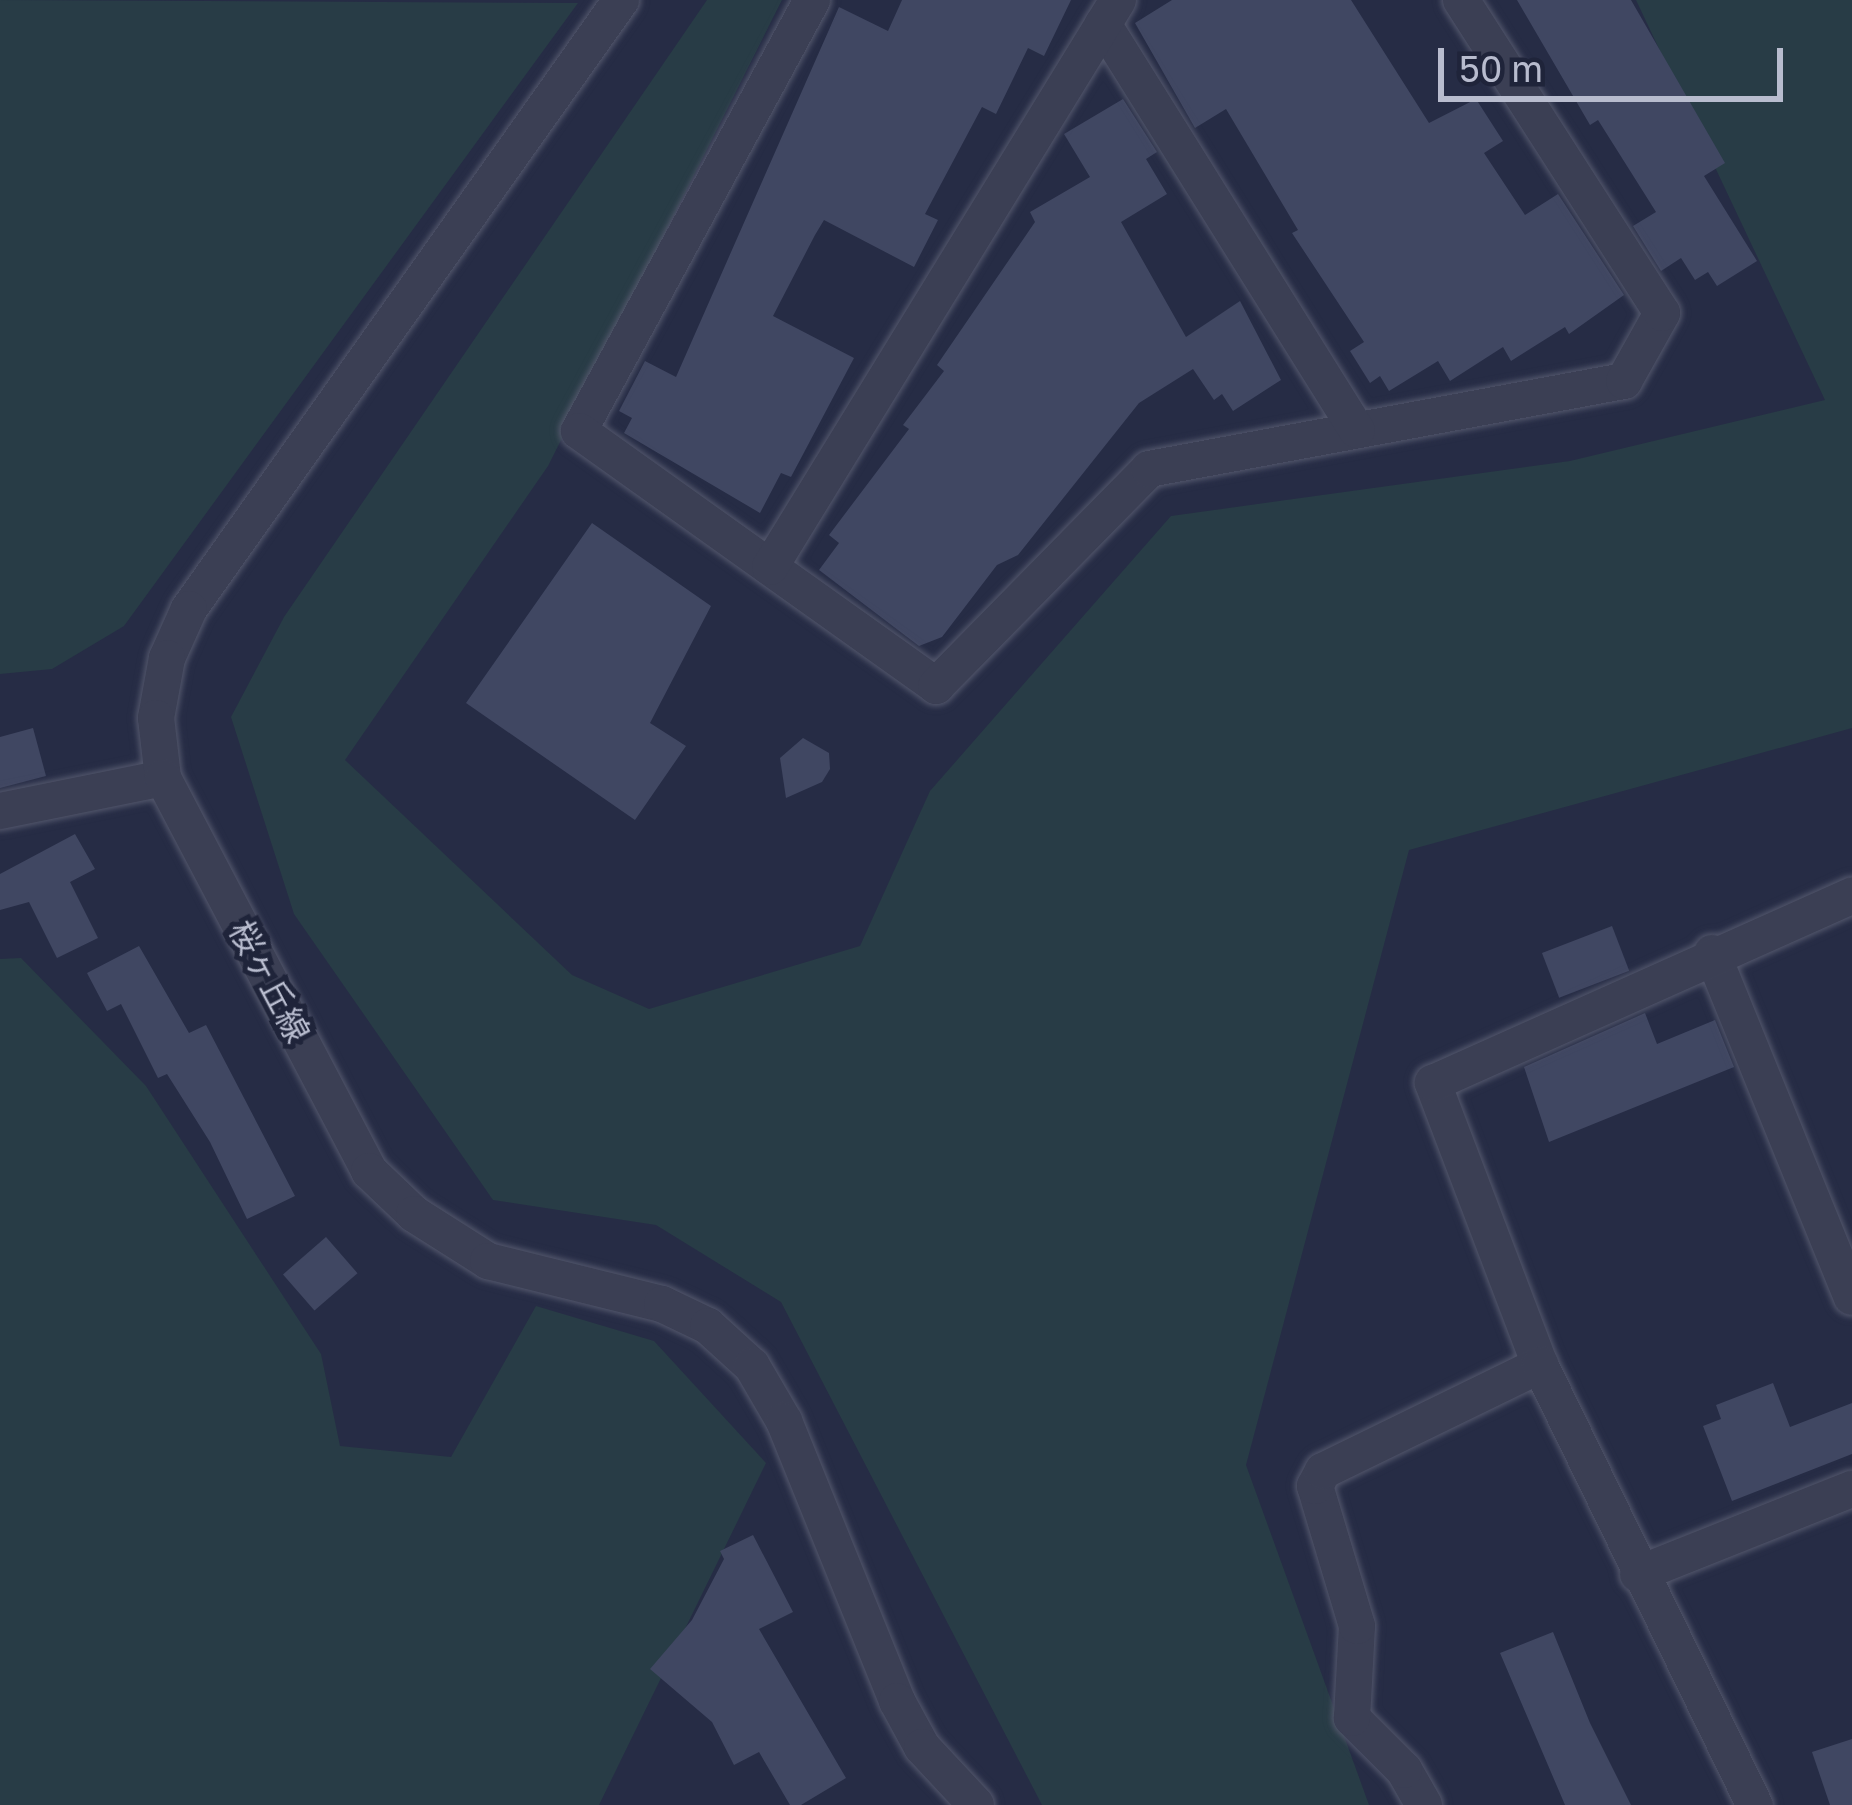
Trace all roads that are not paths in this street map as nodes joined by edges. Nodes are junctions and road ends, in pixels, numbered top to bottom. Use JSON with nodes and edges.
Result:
{"nodes":[{"id":1,"x":621,"y":0,"type":"edge"},
{"id":2,"x":812,"y":0,"type":"edge"},
{"id":3,"x":1461,"y":0,"type":"edge"},
{"id":4,"x":1110,"y":12,"type":"edge"},
{"id":5,"x":1357,"y":430,"type":"junction"},
{"id":6,"x":770,"y":567,"type":"junction"},
{"id":7,"x":163,"y":778,"type":"junction"},
{"id":8,"x":0,"y":811,"type":"edge"},
{"id":9,"x":1852,"y":896,"type":"edge"},
{"id":10,"x":1712,"y":953,"type":"junction"},
{"id":11,"x":1852,"y":1297,"type":"edge"},
{"id":12,"x":1540,"y":1365,"type":"junction"},
{"id":13,"x":1852,"y":1489,"type":"edge"},
{"id":14,"x":1638,"y":1574,"type":"junction"},
{"id":15,"x":976,"y":1805,"type":"edge"},
{"id":16,"x":1424,"y":1805,"type":"edge"},
{"id":17,"x":1755,"y":1805,"type":"edge"}],
"edges":[{"from":1,"to":7,"type":"street","name":"桜ヶ丘線"},
{"from":2,"to":6,"type":"street"},
{"from":3,"to":5,"type":"street"},
{"from":4,"to":5,"type":"street"},
{"from":4,"to":6,"type":"street"},
{"from":5,"to":6,"type":"street"},
{"from":7,"to":8,"type":"street"},
{"from":7,"to":15,"type":"street","name":"桜ヶ丘線"},
{"from":9,"to":10,"type":"street"},
{"from":10,"to":11,"type":"street"},
{"from":10,"to":12,"type":"street"},
{"from":12,"to":14,"type":"street"},
{"from":12,"to":16,"type":"street"},
{"from":13,"to":14,"type":"street"},
{"from":14,"to":17,"type":"street"}]}
